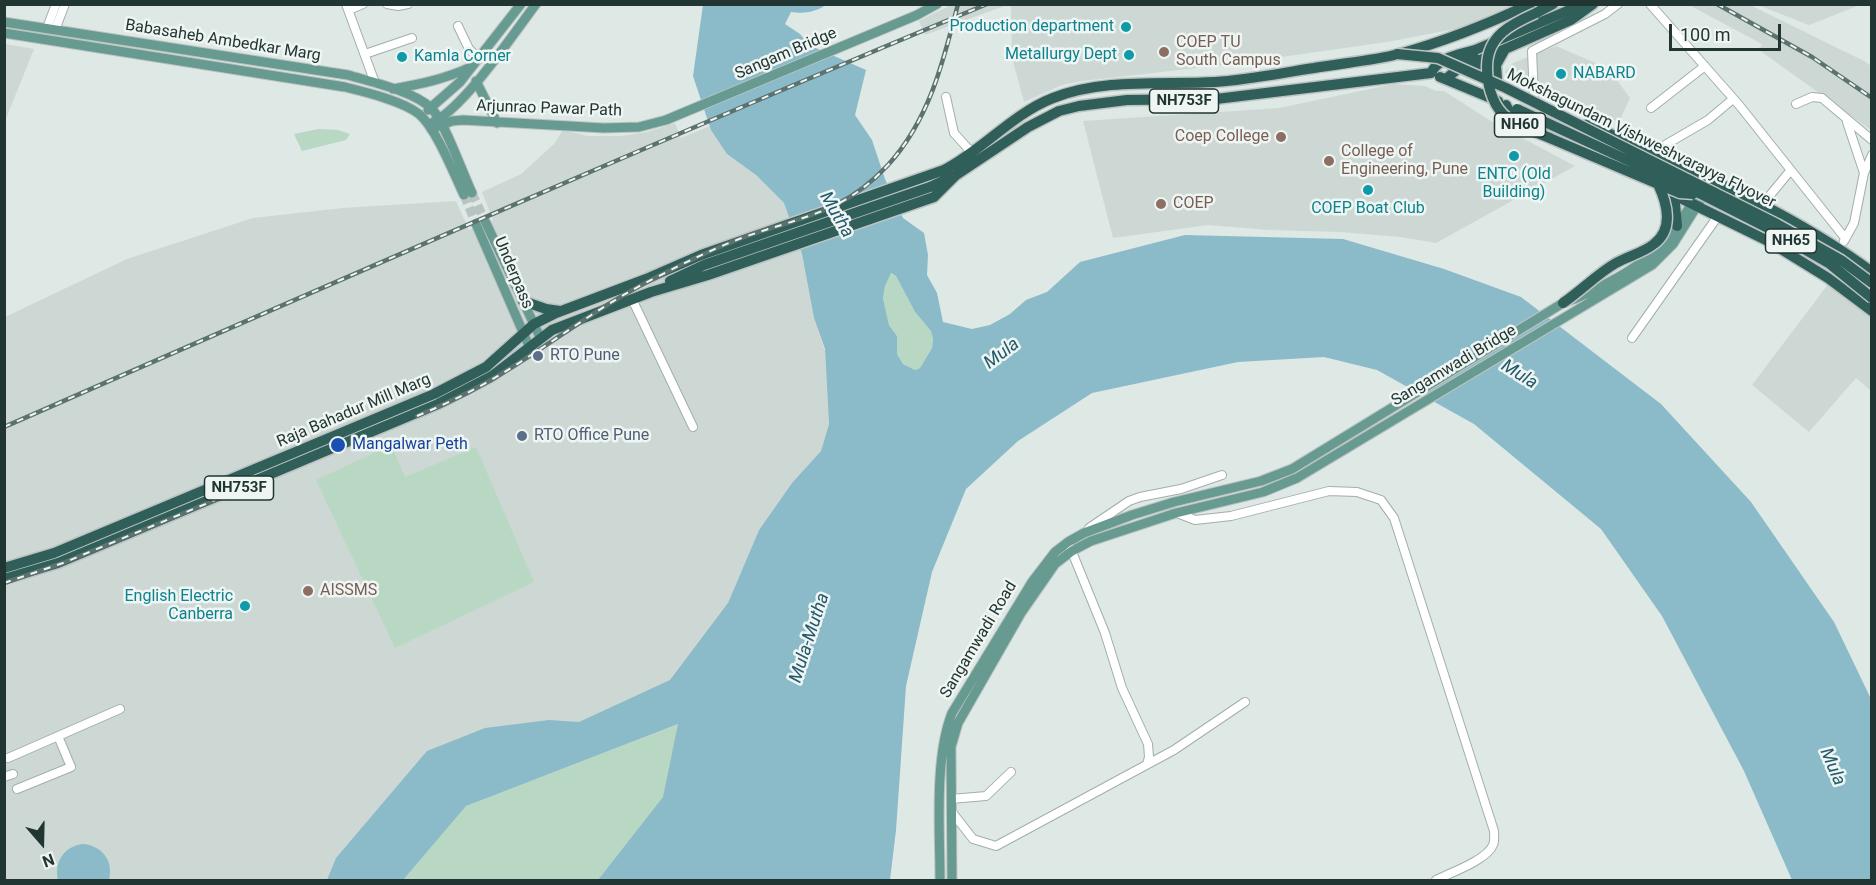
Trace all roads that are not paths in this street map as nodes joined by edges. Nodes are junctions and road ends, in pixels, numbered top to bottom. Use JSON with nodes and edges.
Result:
{"nodes":[{"id":1,"x":56,"y":4,"type":"edge"},
{"id":2,"x":65,"y":4,"type":"edge"},
{"id":3,"x":363,"y":4,"type":"edge"},
{"id":4,"x":387,"y":4,"type":"edge"},
{"id":5,"x":408,"y":4,"type":"edge"},
{"id":6,"x":521,"y":4,"type":"edge"},
{"id":7,"x":536,"y":4,"type":"edge"},
{"id":8,"x":937,"y":4,"type":"edge"},
{"id":9,"x":1553,"y":4,"type":"edge"},
{"id":10,"x":1578,"y":4,"type":"edge"},
{"id":11,"x":1593,"y":4,"type":"edge"},
{"id":12,"x":1618,"y":4,"type":"edge"},
{"id":13,"x":1650,"y":4,"type":"edge"},
{"id":14,"x":347,"y":7,"type":"edge"},
{"id":15,"x":1533,"y":9,"type":"edge"},
{"id":16,"x":4,"y":22,"type":"edge"},
{"id":17,"x":458,"y":26,"type":"dead end"},
{"id":18,"x":51,"y":29,"type":"junction"},
{"id":19,"x":4,"y":33,"type":"edge"},
{"id":20,"x":412,"y":38,"type":"dead end"},
{"id":21,"x":1505,"y":49,"type":"junction"},
{"id":22,"x":365,"y":54,"type":"junction"},
{"id":23,"x":1396,"y":54,"type":"junction"},
{"id":24,"x":1453,"y":57,"type":"junction"},
{"id":25,"x":1469,"y":58,"type":"junction"},
{"id":26,"x":477,"y":62,"type":"junction"},
{"id":27,"x":1705,"y":66,"type":"junction"},
{"id":28,"x":1431,"y":72,"type":"junction"},
{"id":29,"x":1446,"y":79,"type":"junction"},
{"id":30,"x":1497,"y":79,"type":"junction"},
{"id":31,"x":476,"y":81,"type":"junction"},
{"id":32,"x":375,"y":83,"type":"junction"},
{"id":33,"x":392,"y":89,"type":"junction"},
{"id":34,"x":946,"y":97,"type":"dead end"},
{"id":35,"x":1534,"y":97,"type":"junction"},
{"id":36,"x":1733,"y":99,"type":"junction"},
{"id":37,"x":1796,"y":104,"type":"dead end"},
{"id":38,"x":1506,"y":105,"type":"junction"},
{"id":39,"x":1651,"y":108,"type":"dead end"},
{"id":40,"x":432,"y":109,"type":"junction"},
{"id":41,"x":419,"y":114,"type":"junction"},
{"id":42,"x":442,"y":119,"type":"junction"},
{"id":43,"x":666,"y":120,"type":"joint"},
{"id":44,"x":1846,"y":120,"type":"junction"},
{"id":45,"x":475,"y":122,"type":"junction"},
{"id":46,"x":497,"y":123,"type":"junction"},
{"id":47,"x":432,"y":130,"type":"junction"},
{"id":48,"x":447,"y":137,"type":"junction"},
{"id":49,"x":1872,"y":140,"type":"edge"},
{"id":50,"x":1665,"y":145,"type":"dead end"},
{"id":51,"x":972,"y":153,"type":"junction"},
{"id":52,"x":1872,"y":155,"type":"edge"},
{"id":53,"x":1790,"y":171,"type":"junction"},
{"id":54,"x":1864,"y":173,"type":"junction"},
{"id":55,"x":1658,"y":184,"type":"junction"},
{"id":56,"x":930,"y":187,"type":"junction"},
{"id":57,"x":1705,"y":187,"type":"junction"},
{"id":58,"x":1669,"y":193,"type":"junction"},
{"id":59,"x":1771,"y":194,"type":"dead end"},
{"id":60,"x":1694,"y":205,"type":"junction"},
{"id":61,"x":1718,"y":216,"type":"junction"},
{"id":62,"x":1677,"y":226,"type":"junction"},
{"id":63,"x":1845,"y":238,"type":"junction"},
{"id":64,"x":1670,"y":243,"type":"junction"},
{"id":65,"x":1841,"y":249,"type":"junction"},
{"id":66,"x":704,"y":265,"type":"junction"},
{"id":67,"x":679,"y":270,"type":"junction"},
{"id":68,"x":1872,"y":272,"type":"edge"},
{"id":69,"x":1872,"y":283,"type":"edge"},
{"id":70,"x":1872,"y":298,"type":"edge"},
{"id":71,"x":632,"y":299,"type":"junction"},
{"id":72,"x":523,"y":301,"type":"junction"},
{"id":73,"x":1563,"y":303,"type":"junction"},
{"id":74,"x":561,"y":311,"type":"junction"},
{"id":75,"x":1872,"y":311,"type":"edge"},
{"id":76,"x":534,"y":324,"type":"junction"},
{"id":77,"x":523,"y":333,"type":"junction"},
{"id":78,"x":540,"y":337,"type":"junction"},
{"id":79,"x":1632,"y":338,"type":"dead end"},
{"id":80,"x":529,"y":346,"type":"junction"},
{"id":81,"x":693,"y":427,"type":"dead end"},
{"id":82,"x":1222,"y":475,"type":"dead end"},
{"id":83,"x":244,"y":480,"type":"junction"},
{"id":84,"x":1174,"y":502,"type":"joint"},
{"id":85,"x":1176,"y":513,"type":"junction"},
{"id":86,"x":1084,"y":533,"type":"junction"},
{"id":87,"x":1090,"y":541,"type":"joint"},
{"id":88,"x":1070,"y":546,"type":"junction"},
{"id":89,"x":4,"y":568,"type":"edge"},
{"id":90,"x":4,"y":579,"type":"edge"},
{"id":91,"x":1245,"y":702,"type":"dead end"},
{"id":92,"x":120,"y":709,"type":"dead end"},
{"id":93,"x":58,"y":736,"type":"junction"},
{"id":94,"x":8,"y":758,"type":"dead end"},
{"id":95,"x":1147,"y":764,"type":"junction"},
{"id":96,"x":1011,"y":772,"type":"dead end"},
{"id":97,"x":13,"y":774,"type":"dead end"},
{"id":98,"x":4,"y":777,"type":"edge"},
{"id":99,"x":17,"y":789,"type":"dead end"},
{"id":100,"x":951,"y":799,"type":"junction"},
{"id":101,"x":951,"y":812,"type":"junction"},
{"id":102,"x":940,"y":880,"type":"edge"},
{"id":103,"x":952,"y":880,"type":"edge"},
{"id":104,"x":1436,"y":880,"type":"edge"}],
"edges":[{"from":1,"to":18,"type":"street"},
{"from":2,"to":18,"type":"street"},
{"from":3,"to":14,"type":"street"},
{"from":4,"to":5,"type":"street"},
{"from":6,"to":26,"type":"main road"},
{"from":7,"to":31,"type":"main road"},
{"from":8,"to":43,"type":"main road","name":"Sangam Bridge"},
{"from":9,"to":15,"type":"highway","name":"Mokshagundam Vishweshvarayya Flyover"},
{"from":10,"to":25,"type":"highway"},
{"from":11,"to":21,"type":"highway"},
{"from":12,"to":35,"type":"street"},
{"from":13,"to":27,"type":"street"},
{"from":14,"to":22,"type":"street"},
{"from":15,"to":23,"type":"highway","name":"Mokshagundam Vishweshvarayya Flyover"},
{"from":15,"to":55,"type":"highway","name":"Mokshagundam Vishweshvarayya Flyover","number":"NH60","bridge":true},
{"from":16,"to":18,"type":"main road","name":"Babasaheb Ambedkar Marg"},
{"from":17,"to":26,"type":"street"},
{"from":18,"to":32,"type":"main road","name":"Babasaheb Ambedkar Marg"},
{"from":19,"to":41,"type":"main road","name":"Babasaheb Ambedkar Marg"},
{"from":20,"to":22,"type":"street"},
{"from":21,"to":25,"type":"highway"},
{"from":21,"to":30,"type":"highway"},
{"from":22,"to":32,"type":"street"},
{"from":23,"to":51,"type":"highway","name":"Mokshagundam Vishweshvarayya Flyover","number":"NH753F"},
{"from":23,"to":69,"type":"highway","name":"Mokshagundam Vishweshvarayya Flyover","bridge":true},
{"from":24,"to":25,"type":"highway"},
{"from":24,"to":25,"type":"highway"},
{"from":24,"to":28,"type":"highway"},
{"from":25,"to":29,"type":"highway"},
{"from":25,"to":30,"type":"highway","number":"NH60"},
{"from":26,"to":33,"type":"main road"},
{"from":26,"to":40,"type":"main road"},
{"from":27,"to":36,"type":"street"},
{"from":27,"to":39,"type":"street"},
{"from":28,"to":29,"type":"highway","name":"Mokshagundam Vishweshvarayya Flyover"},
{"from":28,"to":56,"type":"highway","number":"NH753F"},
{"from":29,"to":38,"type":"highway","name":"Mokshagundam Vishweshvarayya Flyover"},
{"from":30,"to":35,"type":"highway","number":"NH60"},
{"from":31,"to":42,"type":"main road"},
{"from":31,"to":46,"type":"main road"},
{"from":32,"to":33,"type":"main road","name":"Babasaheb Ambedkar Marg"},
{"from":33,"to":40,"type":"main road","name":"Babasaheb Ambedkar Marg"},
{"from":34,"to":51,"type":"street"},
{"from":35,"to":57,"type":"highway","number":"NH60"},
{"from":36,"to":50,"type":"street"},
{"from":36,"to":53,"type":"street"},
{"from":37,"to":44,"type":"street"},
{"from":38,"to":57,"type":"highway","name":"Mokshagundam Vishweshvarayya Flyover","bridge":true},
{"from":38,"to":58,"type":"highway"},
{"from":40,"to":41,"type":"main road"},
{"from":40,"to":42,"type":"main road"},
{"from":41,"to":47,"type":"main road","name":"Babasaheb Ambedkar Marg"},
{"from":42,"to":45,"type":"main road","name":"Arjunrao Pawar Path"},
{"from":42,"to":47,"type":"main road"},
{"from":42,"to":48,"type":"main road"},
{"from":43,"to":46,"type":"main road","name":"Arjunrao Pawar Path"},
{"from":44,"to":49,"type":"street"},
{"from":44,"to":54,"type":"street"},
{"from":45,"to":46,"type":"main road","name":"Arjunrao Pawar Path"},
{"from":45,"to":48,"type":"main road"},
{"from":47,"to":48,"type":"main road"},
{"from":51,"to":56,"type":"highway","number":"NH753F"},
{"from":52,"to":54,"type":"street"},
{"from":53,"to":59,"type":"street"},
{"from":53,"to":63,"type":"street"},
{"from":54,"to":63,"type":"street"},
{"from":55,"to":57,"type":"highway","name":"Mokshagundam Vishweshvarayya Flyover","number":"NH65","bridge":true},
{"from":55,"to":73,"type":"highway","bridge":true},
{"from":56,"to":66,"type":"highway","number":"NH753F"},
{"from":56,"to":66,"type":"highway","number":"NH753F"},
{"from":57,"to":60,"type":"main road","name":"Sangamwadi Bridge"},
{"from":57,"to":65,"type":"highway","number":"NH60"},
{"from":57,"to":70,"type":"highway","name":"Mokshagundam Vishweshvarayya Flyover","number":"NH65","bridge":true},
{"from":58,"to":60,"type":"highway"},
{"from":58,"to":62,"type":"highway"},
{"from":60,"to":61,"type":"highway"},
{"from":60,"to":62,"type":"main road","name":"Sangamwadi Bridge"},
{"from":60,"to":64,"type":"main road","name":"Sangamwadi Bridge"},
{"from":61,"to":75,"type":"highway"},
{"from":61,"to":79,"type":"street"},
{"from":62,"to":64,"type":"main road","name":"Sangamwadi Bridge"},
{"from":63,"to":65,"type":"street"},
{"from":64,"to":73,"type":"main road","name":"Sangamwadi Bridge"},
{"from":64,"to":85,"type":"main road","name":"Sangamwadi Bridge"},
{"from":65,"to":68,"type":"highway","number":"NH60"},
{"from":66,"to":67,"type":"highway","name":"Raja Bahadur Mill Marg","number":"NH753F"},
{"from":66,"to":71,"type":"highway","name":"Raja Bahadur Mill Marg","number":"NH753F"},
{"from":67,"to":71,"type":"highway","name":"Raja Bahadur Mill Marg","number":"NH753F"},
{"from":67,"to":74,"type":"highway","name":"Raja Bahadur Mill Marg","number":"NH753F"},
{"from":71,"to":78,"type":"highway","name":"Raja Bahadur Mill Marg","number":"NH753F"},
{"from":71,"to":81,"type":"street"},
{"from":72,"to":74,"type":"highway"},
{"from":72,"to":76,"type":"main road","name":"Underpass"},
{"from":72,"to":77,"type":"main road","name":"Underpass"},
{"from":73,"to":84,"type":"main road","name":"Sangamwadi Bridge"},
{"from":74,"to":76,"type":"highway","name":"Raja Bahadur Mill Marg","number":"NH753F"},
{"from":76,"to":77,"type":"highway","name":"Raja Bahadur Mill Marg","number":"NH753F"},
{"from":76,"to":78,"type":"main road","name":"Underpass"},
{"from":77,"to":80,"type":"main road","name":"Underpass"},
{"from":77,"to":83,"type":"highway","name":"Raja Bahadur Mill Marg","number":"NH753F"},
{"from":78,"to":80,"type":"highway","name":"Raja Bahadur Mill Marg","number":"NH753F"},
{"from":80,"to":83,"type":"highway","name":"Raja Bahadur Mill Marg","number":"NH753F"},
{"from":82,"to":86,"type":"street"},
{"from":83,"to":89,"type":"highway","name":"Raja Bahadur Mill Marg","number":"NH753F"},
{"from":83,"to":90,"type":"highway","name":"Raja Bahadur Mill Marg","number":"NH753F"},
{"from":84,"to":86,"type":"main road","name":"Sangamwadi Road"},
{"from":85,"to":87,"type":"main road","name":"Sangamwadi Bridge"},
{"from":85,"to":104,"type":"street"},
{"from":86,"to":88,"type":"main road","name":"Sangamwadi Road"},
{"from":87,"to":88,"type":"main road","name":"Sangamwadi Road"},
{"from":88,"to":95,"type":"street"},
{"from":88,"to":100,"type":"main road","name":"Sangamwadi Road"},
{"from":88,"to":102,"type":"main road","name":"Sangamwadi Road"},
{"from":91,"to":95,"type":"street"},
{"from":92,"to":93,"type":"street"},
{"from":93,"to":94,"type":"street"},
{"from":93,"to":99,"type":"street"},
{"from":95,"to":101,"type":"street"},
{"from":96,"to":100,"type":"street"},
{"from":97,"to":98,"type":"street"},
{"from":100,"to":101,"type":"main road","name":"Sangamwadi Road"},
{"from":101,"to":103,"type":"main road","name":"Sangamwadi Road"}]}
